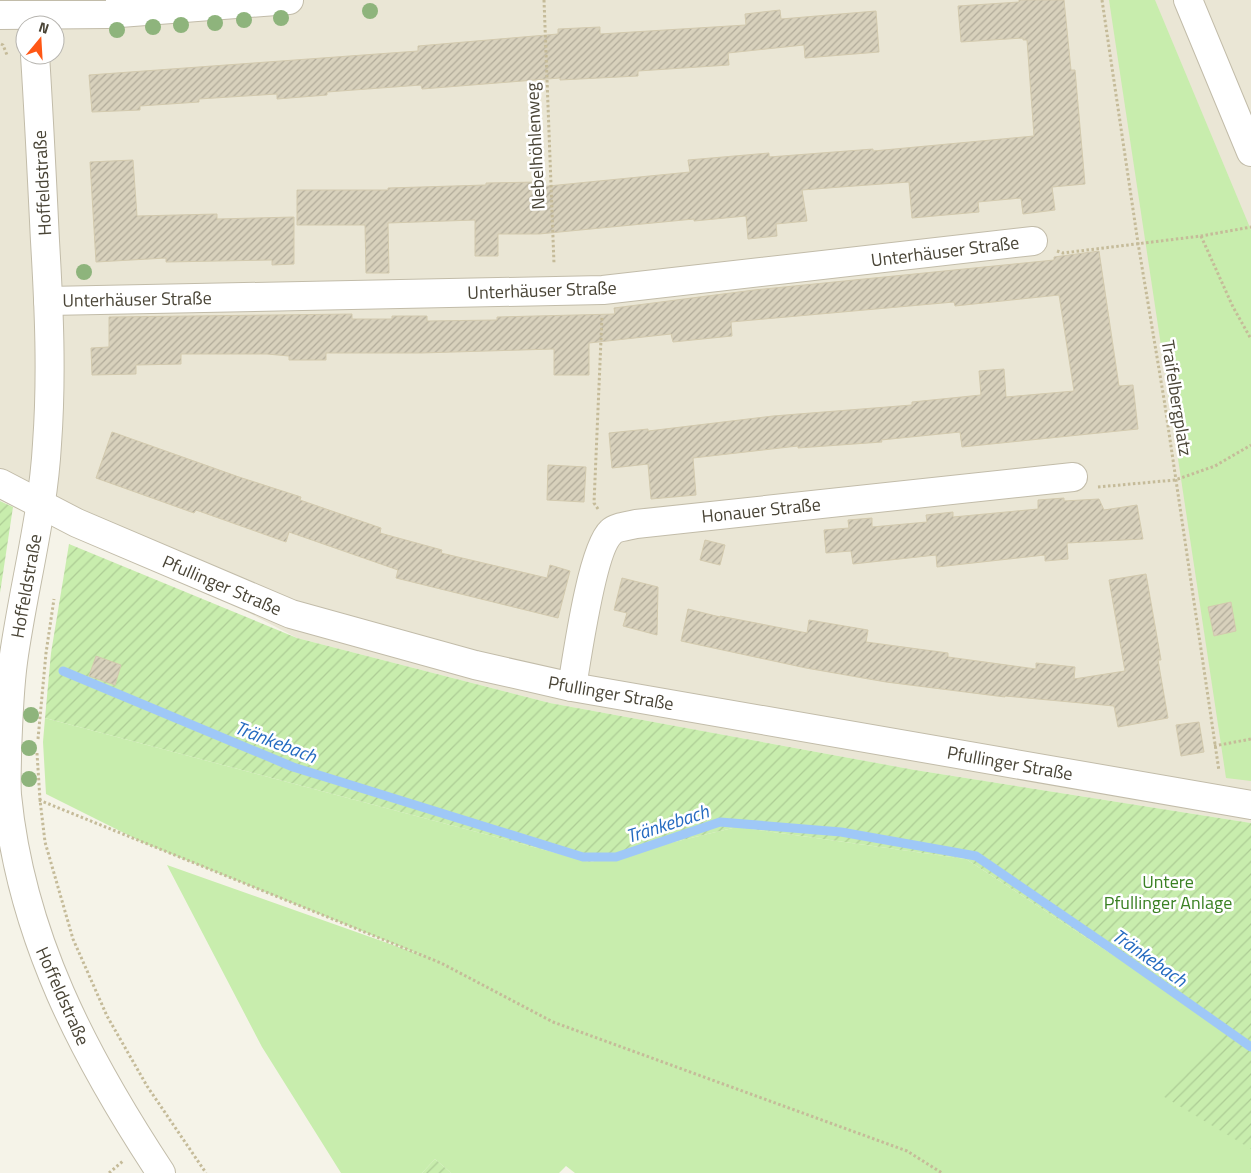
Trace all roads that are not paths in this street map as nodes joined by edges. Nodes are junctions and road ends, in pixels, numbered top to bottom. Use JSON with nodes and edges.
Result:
{"nodes":[{"id":1,"x":289,"y":0,"type":"edge"},
{"id":2,"x":1188,"y":0,"type":"edge"},
{"id":3,"x":33,"y":14,"type":"edge"},
{"id":4,"x":0,"y":15,"type":"edge"},
{"id":5,"x":36,"y":65,"type":"edge"},
{"id":6,"x":1251,"y":152,"type":"edge"},
{"id":7,"x":1033,"y":240,"type":"dead end"},
{"id":8,"x":48,"y":301,"type":"junction"},
{"id":9,"x":1073,"y":477,"type":"road end"},
{"id":10,"x":0,"y":483,"type":"edge"},
{"id":11,"x":40,"y":504,"type":"junction"},
{"id":12,"x":572,"y":687,"type":"junction"},
{"id":13,"x":1251,"y":805,"type":"edge"},
{"id":14,"x":161,"y":1173,"type":"edge"}],
"edges":[{"from":1,"to":3,"type":"street"},
{"from":2,"to":6,"type":"street"},
{"from":3,"to":4,"type":"street"},
{"from":5,"to":8,"type":"street","name":"Hoffeldstraße"},
{"from":7,"to":8,"type":"street","name":"Unterhäuser Straße"},
{"from":8,"to":11,"type":"street","name":"Hoffeldstraße"},
{"from":9,"to":12,"type":"street","name":"Honauer Straße"},
{"from":10,"to":11,"type":"street","name":"Pfullinger Straße"},
{"from":11,"to":12,"type":"street","name":"Pfullinger Straße"},
{"from":11,"to":14,"type":"street","name":"Hoffeldstraße"},
{"from":12,"to":13,"type":"street","name":"Pfullinger Straße"}]}
